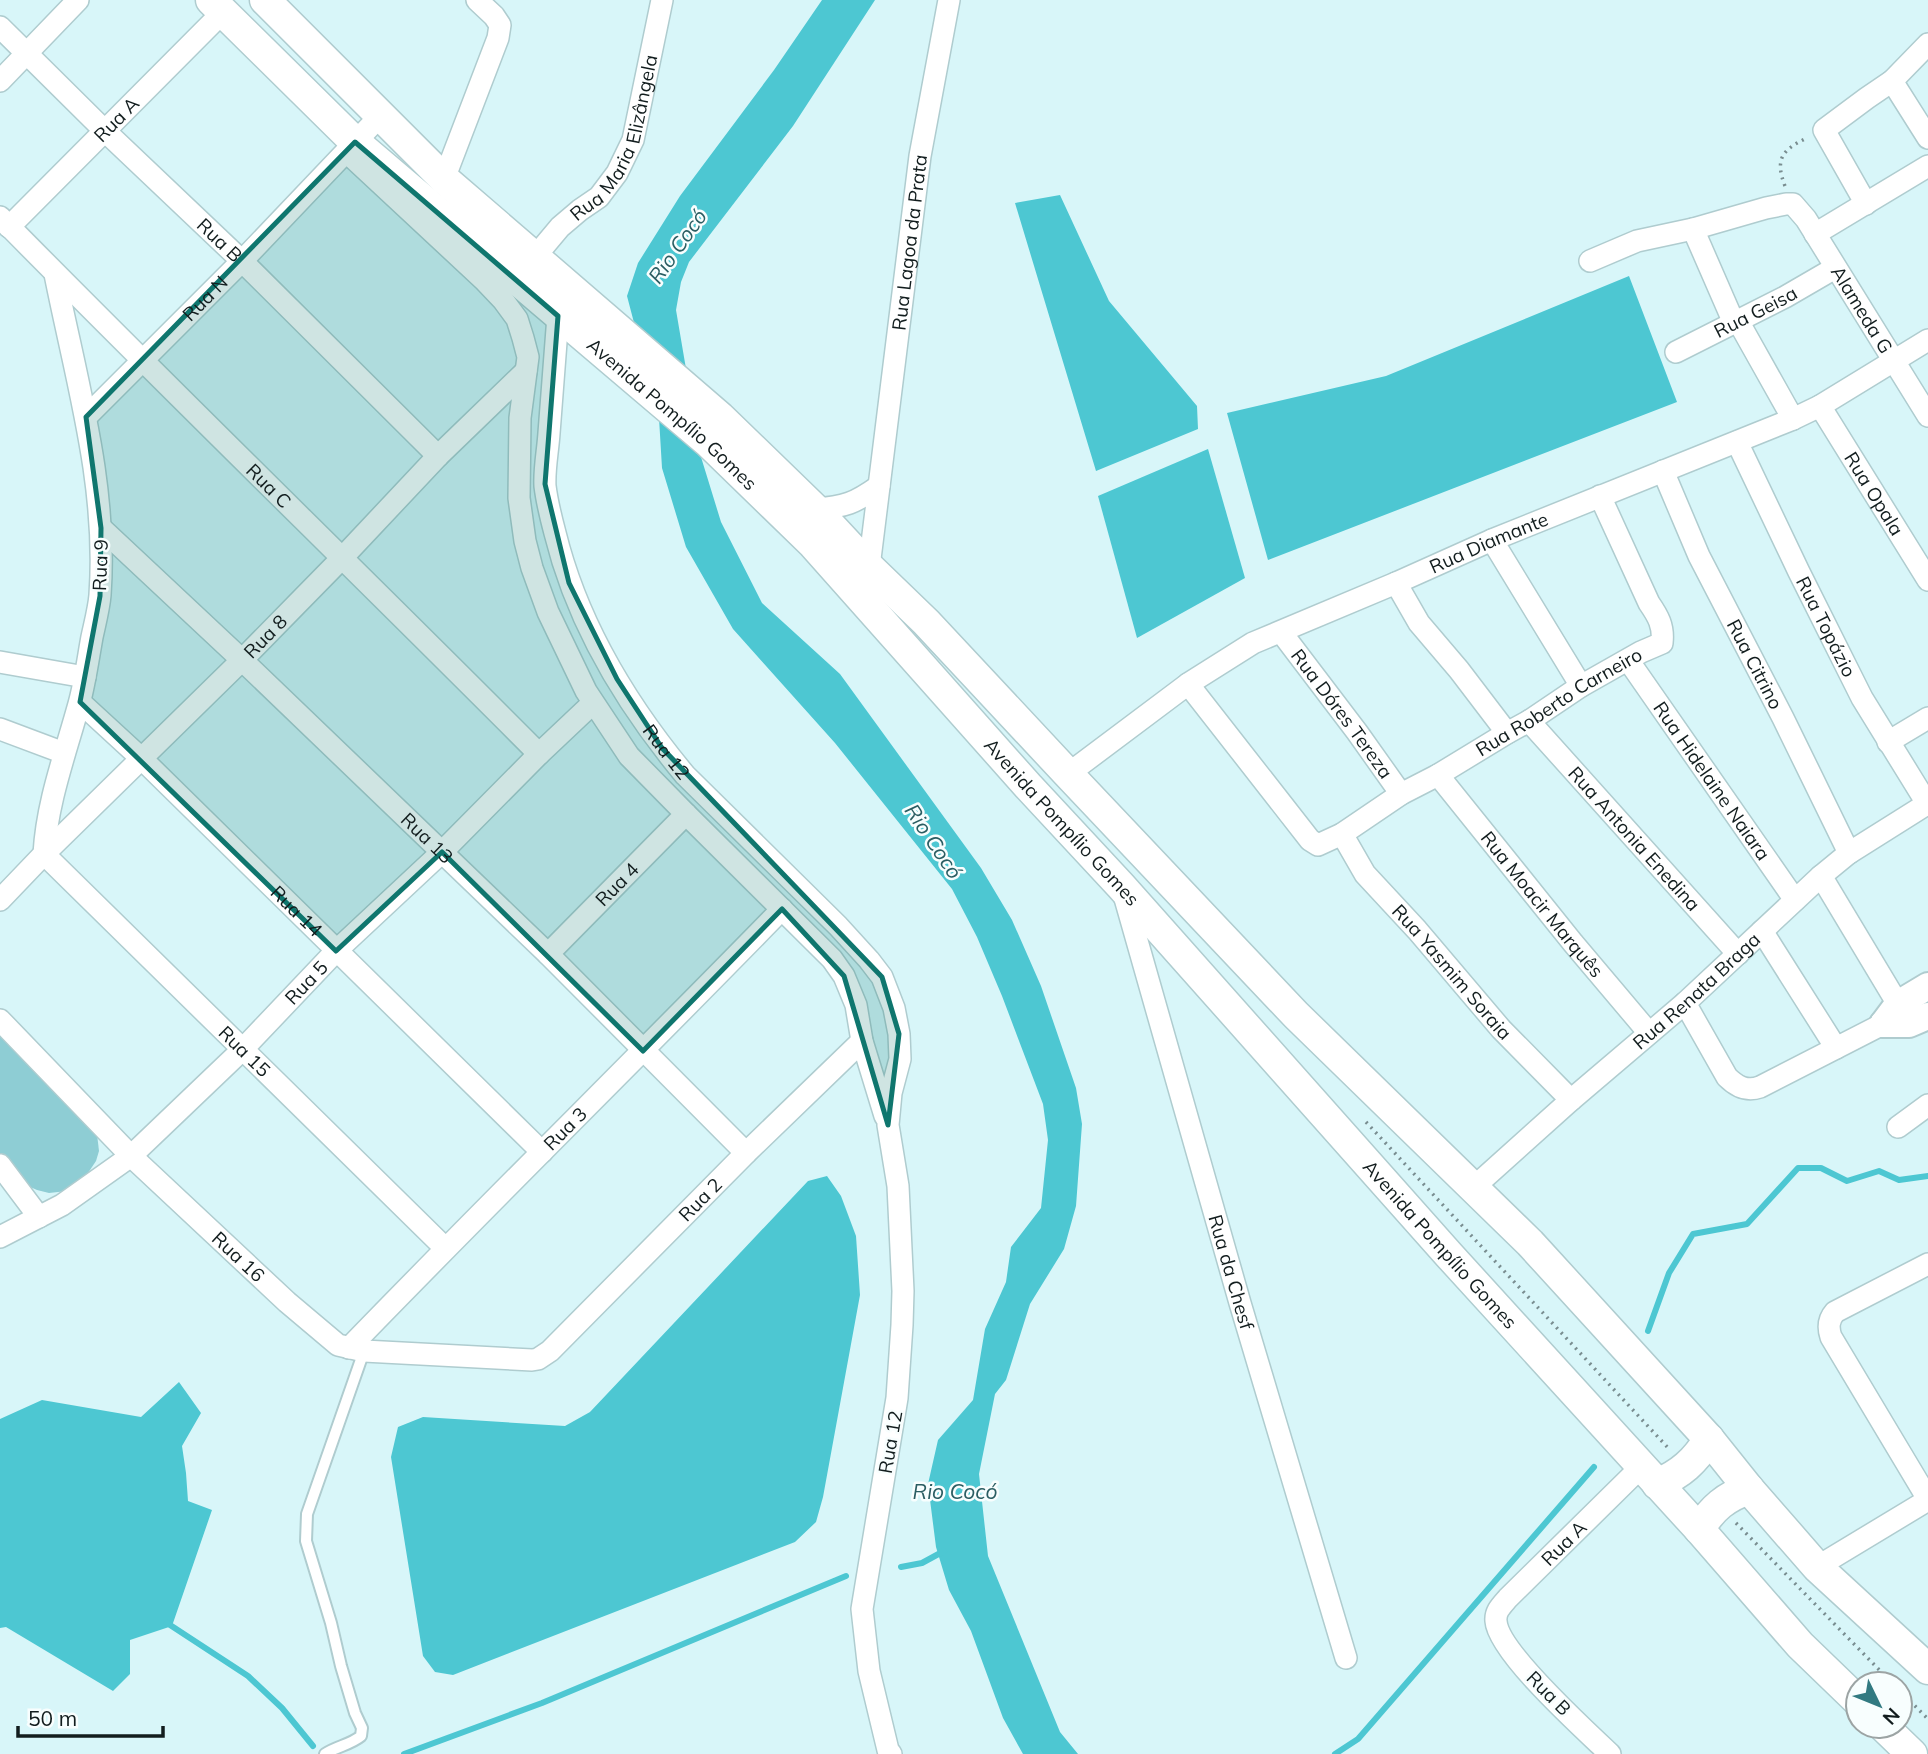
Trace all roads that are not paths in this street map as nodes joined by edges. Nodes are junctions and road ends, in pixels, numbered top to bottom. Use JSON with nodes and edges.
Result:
{"nodes":[{"id":1,"x":78,"y":0,"type":"edge"},
{"id":2,"x":265,"y":0,"type":"edge"},
{"id":3,"x":477,"y":0,"type":"edge"},
{"id":4,"x":662,"y":0,"type":"edge"},
{"id":5,"x":949,"y":0,"type":"edge"},
{"id":6,"x":217,"y":6,"type":"edge"},
{"id":7,"x":0,"y":27,"type":"edge"},
{"id":8,"x":1928,"y":44,"type":"edge"},
{"id":9,"x":27,"y":53,"type":"junction"},
{"id":10,"x":0,"y":81,"type":"edge"},
{"id":11,"x":1892,"y":81,"type":"junction"},
{"id":12,"x":380,"y":116,"type":"junction"},
{"id":13,"x":105,"y":131,"type":"junction"},
{"id":14,"x":1928,"y":138,"type":"edge"},
{"id":15,"x":351,"y":147,"type":"junction"},
{"id":16,"x":1928,"y":166,"type":"edge"},
{"id":17,"x":444,"y":179,"type":"junction"},
{"id":18,"x":1866,"y":204,"type":"junction"},
{"id":19,"x":5,"y":222,"type":"edge"},
{"id":20,"x":1693,"y":229,"type":"junction"},
{"id":21,"x":1815,"y":234,"type":"junction"},
{"id":22,"x":534,"y":258,"type":"junction"},
{"id":23,"x":242,"y":261,"type":"junction"},
{"id":24,"x":1590,"y":261,"type":"dead end"},
{"id":25,"x":1835,"y":268,"type":"junction"},
{"id":26,"x":55,"y":274,"type":"junction"},
{"id":27,"x":572,"y":315,"type":"junction"},
{"id":28,"x":1736,"y":322,"type":"junction"},
{"id":29,"x":1928,"y":340,"type":"edge"},
{"id":30,"x":1676,"y":352,"type":"dead end"},
{"id":31,"x":1894,"y":361,"type":"junction"},
{"id":32,"x":142,"y":362,"type":"junction"},
{"id":33,"x":526,"y":371,"type":"junction"},
{"id":34,"x":1820,"y":406,"type":"junction"},
{"id":35,"x":1928,"y":416,"type":"edge"},
{"id":36,"x":86,"y":418,"type":"junction"},
{"id":37,"x":1793,"y":419,"type":"junction"},
{"id":38,"x":714,"y":430,"type":"junction"},
{"id":39,"x":1737,"y":442,"type":"junction"},
{"id":40,"x":438,"y":456,"type":"junction"},
{"id":41,"x":1663,"y":471,"type":"junction"},
{"id":42,"x":879,"y":486,"type":"junction"},
{"id":43,"x":1600,"y":496,"type":"junction"},
{"id":44,"x":815,"y":509,"type":"junction"},
{"id":45,"x":101,"y":528,"type":"junction"},
{"id":46,"x":1492,"y":540,"type":"junction"},
{"id":47,"x":343,"y":557,"type":"junction"},
{"id":48,"x":869,"y":566,"type":"junction"},
{"id":49,"x":1928,"y":580,"type":"edge"},
{"id":50,"x":1396,"y":583,"type":"junction"},
{"id":51,"x":1280,"y":632,"type":"junction"},
{"id":52,"x":242,"y":660,"type":"junction"},
{"id":53,"x":1628,"y":660,"type":"junction"},
{"id":54,"x":0,"y":662,"type":"edge"},
{"id":55,"x":85,"y":677,"type":"junction"},
{"id":56,"x":1188,"y":684,"type":"junction"},
{"id":57,"x":1581,"y":686,"type":"junction"},
{"id":58,"x":80,"y":702,"type":"junction"},
{"id":59,"x":593,"y":703,"type":"junction"},
{"id":60,"x":1928,"y":718,"type":"edge"},
{"id":61,"x":1529,"y":721,"type":"junction"},
{"id":62,"x":0,"y":729,"type":"edge"},
{"id":63,"x":1507,"y":733,"type":"junction"},
{"id":64,"x":1888,"y":742,"type":"junction"},
{"id":65,"x":64,"y":753,"type":"junction"},
{"id":66,"x":539,"y":754,"type":"junction"},
{"id":67,"x":142,"y":759,"type":"junction"},
{"id":68,"x":1068,"y":774,"type":"junction"},
{"id":69,"x":1438,"y":775,"type":"junction"},
{"id":70,"x":1401,"y":794,"type":"junction"},
{"id":71,"x":1928,"y":804,"type":"edge"},
{"id":72,"x":686,"y":814,"type":"junction"},
{"id":73,"x":1342,"y":834,"type":"junction"},
{"id":74,"x":442,"y":852,"type":"junction"},
{"id":75,"x":1849,"y":853,"type":"junction"},
{"id":76,"x":44,"y":855,"type":"junction"},
{"id":77,"x":1821,"y":876,"type":"junction"},
{"id":78,"x":1121,"y":886,"type":"junction"},
{"id":79,"x":1,"y":899,"type":"edge"},
{"id":80,"x":1795,"y":900,"type":"junction"},
{"id":81,"x":782,"y":909,"type":"junction"},
{"id":82,"x":1762,"y":931,"type":"junction"},
{"id":83,"x":336,"y":951,"type":"junction"},
{"id":84,"x":548,"y":954,"type":"junction"},
{"id":85,"x":1738,"y":954,"type":"junction"},
{"id":86,"x":1928,"y":986,"type":"edge"},
{"id":87,"x":1685,"y":1003,"type":"junction"},
{"id":88,"x":1905,"y":1017,"type":"edge"},
{"id":89,"x":0,"y":1020,"type":"edge"},
{"id":90,"x":1649,"y":1034,"type":"junction"},
{"id":91,"x":862,"y":1041,"type":"junction"},
{"id":92,"x":1836,"y":1048,"type":"junction"},
{"id":93,"x":242,"y":1050,"type":"junction"},
{"id":94,"x":643,"y":1051,"type":"junction"},
{"id":95,"x":1571,"y":1100,"type":"junction"},
{"id":96,"x":1928,"y":1105,"type":"edge"},
{"id":97,"x":888,"y":1125,"type":"junction"},
{"id":98,"x":1898,"y":1127,"type":"dead end"},
{"id":99,"x":542,"y":1152,"type":"junction"},
{"id":100,"x":746,"y":1153,"type":"junction"},
{"id":101,"x":131,"y":1156,"type":"junction"},
{"id":102,"x":0,"y":1165,"type":"edge"},
{"id":103,"x":1473,"y":1188,"type":"junction"},
{"id":104,"x":39,"y":1217,"type":"junction"},
{"id":105,"x":0,"y":1237,"type":"edge"},
{"id":106,"x":445,"y":1248,"type":"junction"},
{"id":107,"x":1928,"y":1264,"type":"edge"},
{"id":108,"x":357,"y":1349,"type":"junction"},
{"id":109,"x":538,"y":1359,"type":"joint"},
{"id":110,"x":1709,"y":1439,"type":"junction"},
{"id":111,"x":1649,"y":1475,"type":"junction"},
{"id":112,"x":1749,"y":1489,"type":"junction"},
{"id":113,"x":1928,"y":1499,"type":"edge"},
{"id":114,"x":1699,"y":1529,"type":"junction"},
{"id":115,"x":1817,"y":1567,"type":"junction"},
{"id":116,"x":1497,"y":1626,"type":"joint"},
{"id":117,"x":1923,"y":1657,"type":"edge"},
{"id":118,"x":1346,"y":1658,"type":"dead end"},
{"id":119,"x":1844,"y":1687,"type":"edge"},
{"id":120,"x":1898,"y":1740,"type":"edge"},
{"id":121,"x":325,"y":1754,"type":"edge"},
{"id":122,"x":891,"y":1754,"type":"edge"},
{"id":123,"x":1610,"y":1754,"type":"edge"},
{"id":124,"x":1912,"y":1754,"type":"edge"}],
"edges":[{"from":1,"to":9,"type":"street"},
{"from":2,"to":12,"type":"main road","name":"Avenida Pompílio Gomes"},
{"from":3,"to":17,"type":"street"},
{"from":4,"to":22,"type":"street","name":"Rua Maria Elizângela"},
{"from":5,"to":42,"type":"street","name":"Rua Lagoa da Prata"},
{"from":6,"to":13,"type":"street","name":"Rua A"},
{"from":6,"to":15,"type":"main road","name":"Avenida Pompílio Gomes"},
{"from":7,"to":9,"type":"street","name":"Rua B"},
{"from":8,"to":11,"type":"street"},
{"from":9,"to":10,"type":"street"},
{"from":9,"to":13,"type":"street","name":"Rua B"},
{"from":11,"to":14,"type":"street"},
{"from":11,"to":18,"type":"street"},
{"from":12,"to":15,"type":"street","name":"Rua N"},
{"from":12,"to":17,"type":"main road","name":"Avenida Pompílio Gomes"},
{"from":13,"to":19,"type":"street","name":"Rua A"},
{"from":13,"to":23,"type":"street","name":"Rua B"},
{"from":15,"to":23,"type":"street","name":"Rua N"},
{"from":15,"to":27,"type":"main road","name":"Avenida Pompílio Gomes"},
{"from":15,"to":33,"type":"street"},
{"from":16,"to":18,"type":"street"},
{"from":17,"to":22,"type":"main road","name":"Avenida Pompílio Gomes"},
{"from":18,"to":21,"type":"street"},
{"from":19,"to":26,"type":"street","name":"Rua C"},
{"from":20,"to":21,"type":"street","name":"Alameda G"},
{"from":20,"to":24,"type":"street"},
{"from":20,"to":28,"type":"street"},
{"from":21,"to":25,"type":"street","name":"Alameda G"},
{"from":22,"to":27,"type":"main road","name":"Avenida Pompílio Gomes"},
{"from":23,"to":32,"type":"street","name":"Rua N"},
{"from":23,"to":40,"type":"street","name":"Rua B"},
{"from":25,"to":28,"type":"street","name":"Rua Geisa"},
{"from":25,"to":31,"type":"street","name":"Alameda G"},
{"from":26,"to":32,"type":"street","name":"Rua C"},
{"from":26,"to":36,"type":"street","name":"Rua 9"},
{"from":27,"to":38,"type":"main road","name":"Avenida Pompílio Gomes"},
{"from":27,"to":97,"type":"street","name":"Rua 12"},
{"from":28,"to":30,"type":"street","name":"Rua Geisa"},
{"from":28,"to":37,"type":"street"},
{"from":29,"to":31,"type":"street","name":"Rua Diamante"},
{"from":31,"to":34,"type":"street","name":"Rua Diamante"},
{"from":31,"to":35,"type":"street","name":"Alameda G"},
{"from":32,"to":36,"type":"street","name":"Rua N"},
{"from":32,"to":47,"type":"street","name":"Rua C"},
{"from":33,"to":40,"type":"street","name":"Rua 8"},
{"from":33,"to":59,"type":"street","name":"Rua 12"},
{"from":34,"to":37,"type":"street","name":"Rua Diamante"},
{"from":34,"to":49,"type":"street","name":"Rua Opala"},
{"from":36,"to":45,"type":"street","name":"Rua 9"},
{"from":37,"to":39,"type":"street","name":"Rua Diamante"},
{"from":38,"to":44,"type":"main road","name":"Avenida Pompílio Gomes"},
{"from":38,"to":78,"type":"main road","name":"Avenida Pompílio Gomes"},
{"from":39,"to":41,"type":"street","name":"Rua Diamante"},
{"from":39,"to":64,"type":"street","name":"Rua Topázio"},
{"from":40,"to":47,"type":"street","name":"Rua 8"},
{"from":41,"to":43,"type":"street","name":"Rua Diamante"},
{"from":41,"to":75,"type":"street","name":"Rua Citrino"},
{"from":42,"to":44,"type":"street"},
{"from":42,"to":48,"type":"street","name":"Rua Lagoa da Prata"},
{"from":43,"to":46,"type":"street","name":"Rua Diamante"},
{"from":43,"to":53,"type":"street","name":"Rua Roberto Carneiro"},
{"from":44,"to":48,"type":"main road","name":"Avenida Pompílio Gomes"},
{"from":45,"to":52,"type":"street","name":"Rua 13"},
{"from":45,"to":55,"type":"street","name":"Rua 9"},
{"from":46,"to":50,"type":"street","name":"Rua Diamante"},
{"from":46,"to":57,"type":"street"},
{"from":47,"to":52,"type":"street","name":"Rua 8"},
{"from":47,"to":66,"type":"street","name":"Rua C"},
{"from":48,"to":68,"type":"main road","name":"Avenida Pompílio Gomes"},
{"from":50,"to":51,"type":"street","name":"Rua Diamante"},
{"from":50,"to":63,"type":"street"},
{"from":51,"to":56,"type":"street","name":"Rua Diamante"},
{"from":51,"to":70,"type":"street","name":"Rua Dóres Tereza"},
{"from":52,"to":67,"type":"street","name":"Rua 8"},
{"from":52,"to":74,"type":"street","name":"Rua 13"},
{"from":53,"to":57,"type":"street","name":"Rua Roberto Carneiro"},
{"from":53,"to":80,"type":"street","name":"Rua Hidelaine Naiara"},
{"from":54,"to":55,"type":"street"},
{"from":55,"to":58,"type":"street","name":"Rua 9"},
{"from":56,"to":68,"type":"street","name":"Rua Diamante"},
{"from":56,"to":73,"type":"street","name":"Rua Roberto Carneiro"},
{"from":57,"to":61,"type":"street","name":"Rua Roberto Carneiro"},
{"from":58,"to":65,"type":"street","name":"Rua 9"},
{"from":58,"to":67,"type":"street","name":"Rua 14"},
{"from":59,"to":66,"type":"street","name":"Rua 5"},
{"from":59,"to":72,"type":"street","name":"Rua 12"},
{"from":60,"to":64,"type":"street"},
{"from":61,"to":63,"type":"street","name":"Rua Roberto Carneiro"},
{"from":61,"to":85,"type":"street","name":"Rua Antonia Enedina"},
{"from":62,"to":65,"type":"street"},
{"from":63,"to":69,"type":"street","name":"Rua Roberto Carneiro"},
{"from":64,"to":71,"type":"street","name":"Rua Topázio"},
{"from":65,"to":76,"type":"street","name":"Rua 9"},
{"from":66,"to":74,"type":"street","name":"Rua 5"},
{"from":67,"to":76,"type":"street","name":"Rua 8"},
{"from":67,"to":83,"type":"street","name":"Rua 14"},
{"from":68,"to":103,"type":"main road","name":"Avenida Pompílio Gomes"},
{"from":69,"to":70,"type":"street","name":"Rua Roberto Carneiro"},
{"from":69,"to":90,"type":"street","name":"Rua Moacir Marquês"},
{"from":70,"to":73,"type":"street","name":"Rua Roberto Carneiro"},
{"from":71,"to":75,"type":"street","name":"Rua Renata Braga"},
{"from":72,"to":81,"type":"street","name":"Rua 12"},
{"from":72,"to":84,"type":"street","name":"Rua 4"},
{"from":73,"to":95,"type":"street","name":"Rua Yasmim Soraia"},
{"from":74,"to":83,"type":"street","name":"Rua 5"},
{"from":74,"to":84,"type":"street","name":"Rua 13"},
{"from":75,"to":77,"type":"street","name":"Rua Renata Braga"},
{"from":76,"to":79,"type":"street","name":"Rua 8"},
{"from":76,"to":93,"type":"street","name":"Rua 15"},
{"from":77,"to":80,"type":"street","name":"Rua Renata Braga"},
{"from":77,"to":88,"type":"street"},
{"from":78,"to":111,"type":"main road","name":"Avenida Pompílio Gomes"},
{"from":78,"to":118,"type":"street","name":"Rua da Chesf"},
{"from":80,"to":82,"type":"street","name":"Rua Renata Braga"},
{"from":81,"to":91,"type":"street","name":"Rua 12"},
{"from":81,"to":94,"type":"street","name":"Rua 3"},
{"from":82,"to":85,"type":"street","name":"Rua Renata Braga"},
{"from":82,"to":92,"type":"street"},
{"from":83,"to":93,"type":"street","name":"Rua 5"},
{"from":83,"to":99,"type":"street","name":"Rua 14"},
{"from":84,"to":94,"type":"street","name":"Rua 13"},
{"from":85,"to":87,"type":"street","name":"Rua Renata Braga"},
{"from":86,"to":88,"type":"street"},
{"from":87,"to":90,"type":"street","name":"Rua Renata Braga"},
{"from":87,"to":92,"type":"street"},
{"from":88,"to":92,"type":"street"},
{"from":89,"to":101,"type":"street","name":"Rua 16"},
{"from":90,"to":95,"type":"street","name":"Rua Renata Braga"},
{"from":91,"to":97,"type":"street","name":"Rua 12"},
{"from":91,"to":100,"type":"street","name":"Rua 2"},
{"from":93,"to":101,"type":"street","name":"Rua 5"},
{"from":93,"to":106,"type":"street","name":"Rua 15"},
{"from":94,"to":99,"type":"street","name":"Rua 3"},
{"from":94,"to":100,"type":"street","name":"Rua 13"},
{"from":95,"to":103,"type":"street","name":"Rua Renata Braga"},
{"from":96,"to":98,"type":"street"},
{"from":97,"to":122,"type":"street","name":"Rua 12"},
{"from":99,"to":106,"type":"street","name":"Rua 3"},
{"from":100,"to":109,"type":"street","name":"Rua 2"},
{"from":101,"to":104,"type":"street","name":"Rua 5"},
{"from":101,"to":108,"type":"street","name":"Rua 16"},
{"from":102,"to":104,"type":"street"},
{"from":103,"to":110,"type":"main road","name":"Avenida Pompílio Gomes"},
{"from":104,"to":105,"type":"street","name":"Rua 5"},
{"from":106,"to":108,"type":"street","name":"Rua 3"},
{"from":107,"to":113,"type":"street"},
{"from":108,"to":109,"type":"street","name":"Rua 16"},
{"from":108,"to":121,"type":"lane"},
{"from":110,"to":111,"type":"main road"},
{"from":110,"to":112,"type":"main road","name":"Avenida Pompílio Gomes"},
{"from":111,"to":114,"type":"main road","name":"Avenida Pompílio Gomes"},
{"from":111,"to":116,"type":"street","name":"Rua A"},
{"from":112,"to":114,"type":"main road"},
{"from":112,"to":115,"type":"main road","name":"Avenida Pompílio Gomes"},
{"from":113,"to":115,"type":"street"},
{"from":114,"to":119,"type":"main road","name":"Avenida Pompílio Gomes"},
{"from":115,"to":117,"type":"main road","name":"Avenida Pompílio Gomes"},
{"from":116,"to":123,"type":"street","name":"Rua B"},
{"from":120,"to":124,"type":"main road"}]}
